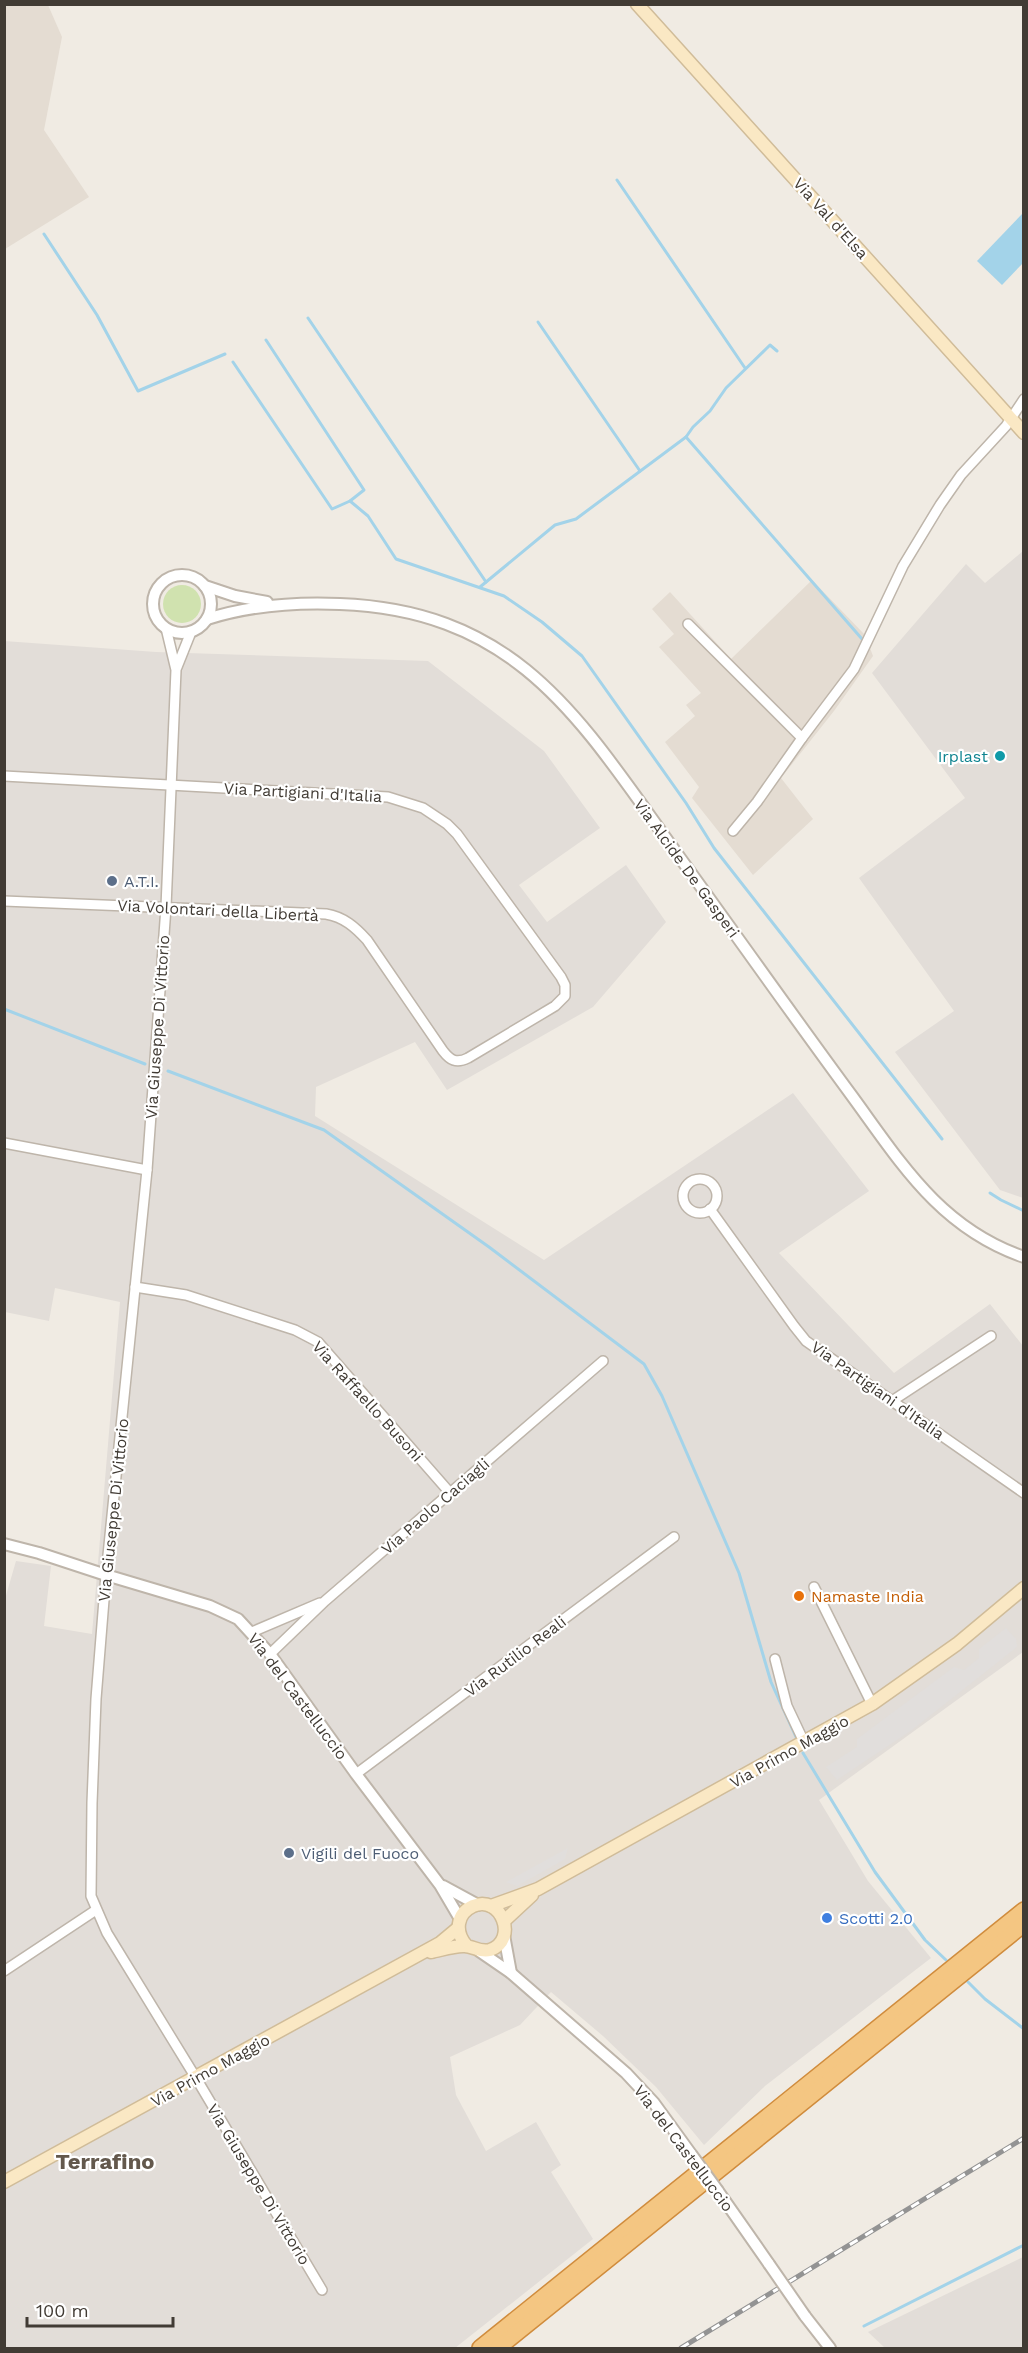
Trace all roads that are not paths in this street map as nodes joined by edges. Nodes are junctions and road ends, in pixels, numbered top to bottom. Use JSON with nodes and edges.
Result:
{"nodes":[{"id":1,"x":637,"y":4,"type":"edge"},
{"id":2,"x":1023,"y":399,"type":"edge"},
{"id":3,"x":1010,"y":419,"type":"junction"},
{"id":4,"x":1023,"y":433,"type":"edge"},
{"id":5,"x":205,"y":586,"type":"junction"},
{"id":6,"x":276,"y":604,"type":"junction"},
{"id":7,"x":207,"y":619,"type":"junction"},
{"id":8,"x":688,"y":624,"type":"dead end"},
{"id":9,"x":166,"y":628,"type":"junction"},
{"id":10,"x":191,"y":632,"type":"junction"},
{"id":11,"x":176,"y":670,"type":"junction"},
{"id":12,"x":802,"y":738,"type":"junction"},
{"id":13,"x":5,"y":776,"type":"edge"},
{"id":14,"x":170,"y":785,"type":"junction"},
{"id":15,"x":733,"y":831,"type":"dead end"},
{"id":16,"x":4,"y":901,"type":"edge"},
{"id":17,"x":166,"y":907,"type":"junction"},
{"id":18,"x":468,"y":1058,"type":"joint"},
{"id":19,"x":4,"y":1143,"type":"edge"},
{"id":20,"x":147,"y":1170,"type":"junction"},
{"id":21,"x":710,"y":1209,"type":"dead end"},
{"id":22,"x":1023,"y":1257,"type":"edge"},
{"id":23,"x":135,"y":1287,"type":"junction"},
{"id":24,"x":991,"y":1336,"type":"dead end"},
{"id":25,"x":603,"y":1361,"type":"dead end"},
{"id":26,"x":892,"y":1401,"type":"junction"},
{"id":27,"x":451,"y":1494,"type":"junction"},
{"id":28,"x":1023,"y":1494,"type":"edge"},
{"id":29,"x":674,"y":1537,"type":"dead end"},
{"id":30,"x":4,"y":1544,"type":"edge"},
{"id":31,"x":106,"y":1575,"type":"junction"},
{"id":32,"x":814,"y":1587,"type":"dead end"},
{"id":33,"x":1023,"y":1588,"type":"edge"},
{"id":34,"x":325,"y":1601,"type":"junction"},
{"id":35,"x":252,"y":1632,"type":"junction"},
{"id":36,"x":270,"y":1654,"type":"junction"},
{"id":37,"x":775,"y":1659,"type":"dead end"},
{"id":38,"x":872,"y":1704,"type":"junction"},
{"id":39,"x":804,"y":1742,"type":"junction"},
{"id":40,"x":356,"y":1774,"type":"junction"},
{"id":41,"x":440,"y":1885,"type":"junction"},
{"id":42,"x":538,"y":1889,"type":"junction"},
{"id":43,"x":478,"y":1905,"type":"junction"},
{"id":44,"x":491,"y":1906,"type":"junction"},
{"id":45,"x":96,"y":1910,"type":"junction"},
{"id":46,"x":1023,"y":1910,"type":"edge"},
{"id":47,"x":504,"y":1921,"type":"junction"},
{"id":48,"x":459,"y":1923,"type":"junction"},
{"id":49,"x":1023,"y":1924,"type":"edge"},
{"id":50,"x":504,"y":1935,"type":"junction"},
{"id":51,"x":466,"y":1945,"type":"junction"},
{"id":52,"x":479,"y":1951,"type":"junction"},
{"id":53,"x":416,"y":1956,"type":"junction"},
{"id":54,"x":4,"y":1971,"type":"edge"},
{"id":55,"x":511,"y":1973,"type":"junction"},
{"id":56,"x":196,"y":2078,"type":"junction"},
{"id":57,"x":4,"y":2182,"type":"edge"},
{"id":58,"x":322,"y":2290,"type":"dead end"},
{"id":59,"x":480,"y":2349,"type":"edge"},
{"id":60,"x":498,"y":2349,"type":"edge"},
{"id":61,"x":830,"y":2349,"type":"edge"}],
"edges":[{"from":1,"to":3,"type":"main road","name":"Via Val d'Elsa"},
{"from":2,"to":3,"type":"street"},
{"from":3,"to":4,"type":"main road","name":"Via Val d'Elsa"},
{"from":3,"to":12,"type":"street"},
{"from":5,"to":6,"type":"street","name":"Via Alcide De Gasperi"},
{"from":5,"to":7,"type":"street"},
{"from":5,"to":9,"type":"street"},
{"from":6,"to":7,"type":"street","name":"Via Alcide De Gasperi"},
{"from":6,"to":22,"type":"street","name":"Via Alcide De Gasperi"},
{"from":7,"to":10,"type":"street"},
{"from":8,"to":12,"type":"street"},
{"from":9,"to":10,"type":"street"},
{"from":9,"to":11,"type":"street","name":"Via Giuseppe Di Vittorio"},
{"from":10,"to":11,"type":"street","name":"Via Giuseppe Di Vittorio"},
{"from":11,"to":14,"type":"street","name":"Via Giuseppe Di Vittorio"},
{"from":12,"to":15,"type":"street"},
{"from":13,"to":14,"type":"street","name":"Via Partigiani d'Italia"},
{"from":14,"to":17,"type":"street","name":"Via Giuseppe Di Vittorio"},
{"from":14,"to":18,"type":"street","name":"Via Partigiani d'Italia"},
{"from":16,"to":17,"type":"street","name":"Via Volontari della Libertà"},
{"from":17,"to":18,"type":"street","name":"Via Volontari della Libertà"},
{"from":17,"to":20,"type":"street","name":"Via Giuseppe Di Vittorio"},
{"from":19,"to":20,"type":"street"},
{"from":20,"to":23,"type":"street","name":"Via Giuseppe Di Vittorio"},
{"from":21,"to":26,"type":"street","name":"Via Partigiani d'Italia"},
{"from":23,"to":27,"type":"street","name":"Via Raffaello Busoni"},
{"from":23,"to":31,"type":"street","name":"Via Giuseppe Di Vittorio"},
{"from":24,"to":26,"type":"street"},
{"from":25,"to":27,"type":"street","name":"Via Paolo Caciagli"},
{"from":26,"to":28,"type":"street","name":"Via Partigiani d'Italia"},
{"from":27,"to":34,"type":"street","name":"Via Paolo Caciagli"},
{"from":29,"to":40,"type":"street","name":"Via Rutilio Reali"},
{"from":30,"to":31,"type":"street","name":"Via del Castelluccio"},
{"from":31,"to":35,"type":"street","name":"Via del Castelluccio"},
{"from":31,"to":45,"type":"street","name":"Via Giuseppe Di Vittorio"},
{"from":32,"to":38,"type":"street"},
{"from":33,"to":38,"type":"main road","name":"Via Primo Maggio"},
{"from":34,"to":35,"type":"street"},
{"from":34,"to":36,"type":"street","name":"Via Paolo Caciagli"},
{"from":35,"to":36,"type":"street","name":"Via del Castelluccio"},
{"from":36,"to":40,"type":"street","name":"Via del Castelluccio"},
{"from":37,"to":39,"type":"street"},
{"from":38,"to":39,"type":"main road","name":"Via Primo Maggio"},
{"from":39,"to":42,"type":"main road","name":"Via Primo Maggio"},
{"from":40,"to":41,"type":"street","name":"Via del Castelluccio"},
{"from":41,"to":43,"type":"street"},
{"from":41,"to":48,"type":"street","name":"Via del Castelluccio"},
{"from":42,"to":44,"type":"main road","name":"Via Primo Maggio"},
{"from":42,"to":47,"type":"main road","name":"Via Primo Maggio"},
{"from":43,"to":44,"type":"main road","name":"Via Primo Maggio"},
{"from":43,"to":48,"type":"main road","name":"Via Primo Maggio"},
{"from":44,"to":47,"type":"main road"},
{"from":45,"to":54,"type":"street"},
{"from":45,"to":56,"type":"street","name":"Via Giuseppe Di Vittorio"},
{"from":46,"to":59,"type":"highway"},
{"from":47,"to":50,"type":"main road"},
{"from":48,"to":51,"type":"main road"},
{"from":48,"to":53,"type":"main road","name":"Via Primo Maggio"},
{"from":49,"to":60,"type":"highway"},
{"from":50,"to":52,"type":"main road"},
{"from":50,"to":55,"type":"street"},
{"from":51,"to":52,"type":"main road"},
{"from":51,"to":53,"type":"main road","name":"Via Primo Maggio"},
{"from":52,"to":55,"type":"street","name":"Via del Castelluccio"},
{"from":53,"to":56,"type":"main road","name":"Via Primo Maggio"},
{"from":55,"to":61,"type":"street","name":"Via del Castelluccio","bridge":true},
{"from":56,"to":57,"type":"main road","name":"Via Primo Maggio"},
{"from":56,"to":58,"type":"street","name":"Via Giuseppe Di Vittorio"}]}
